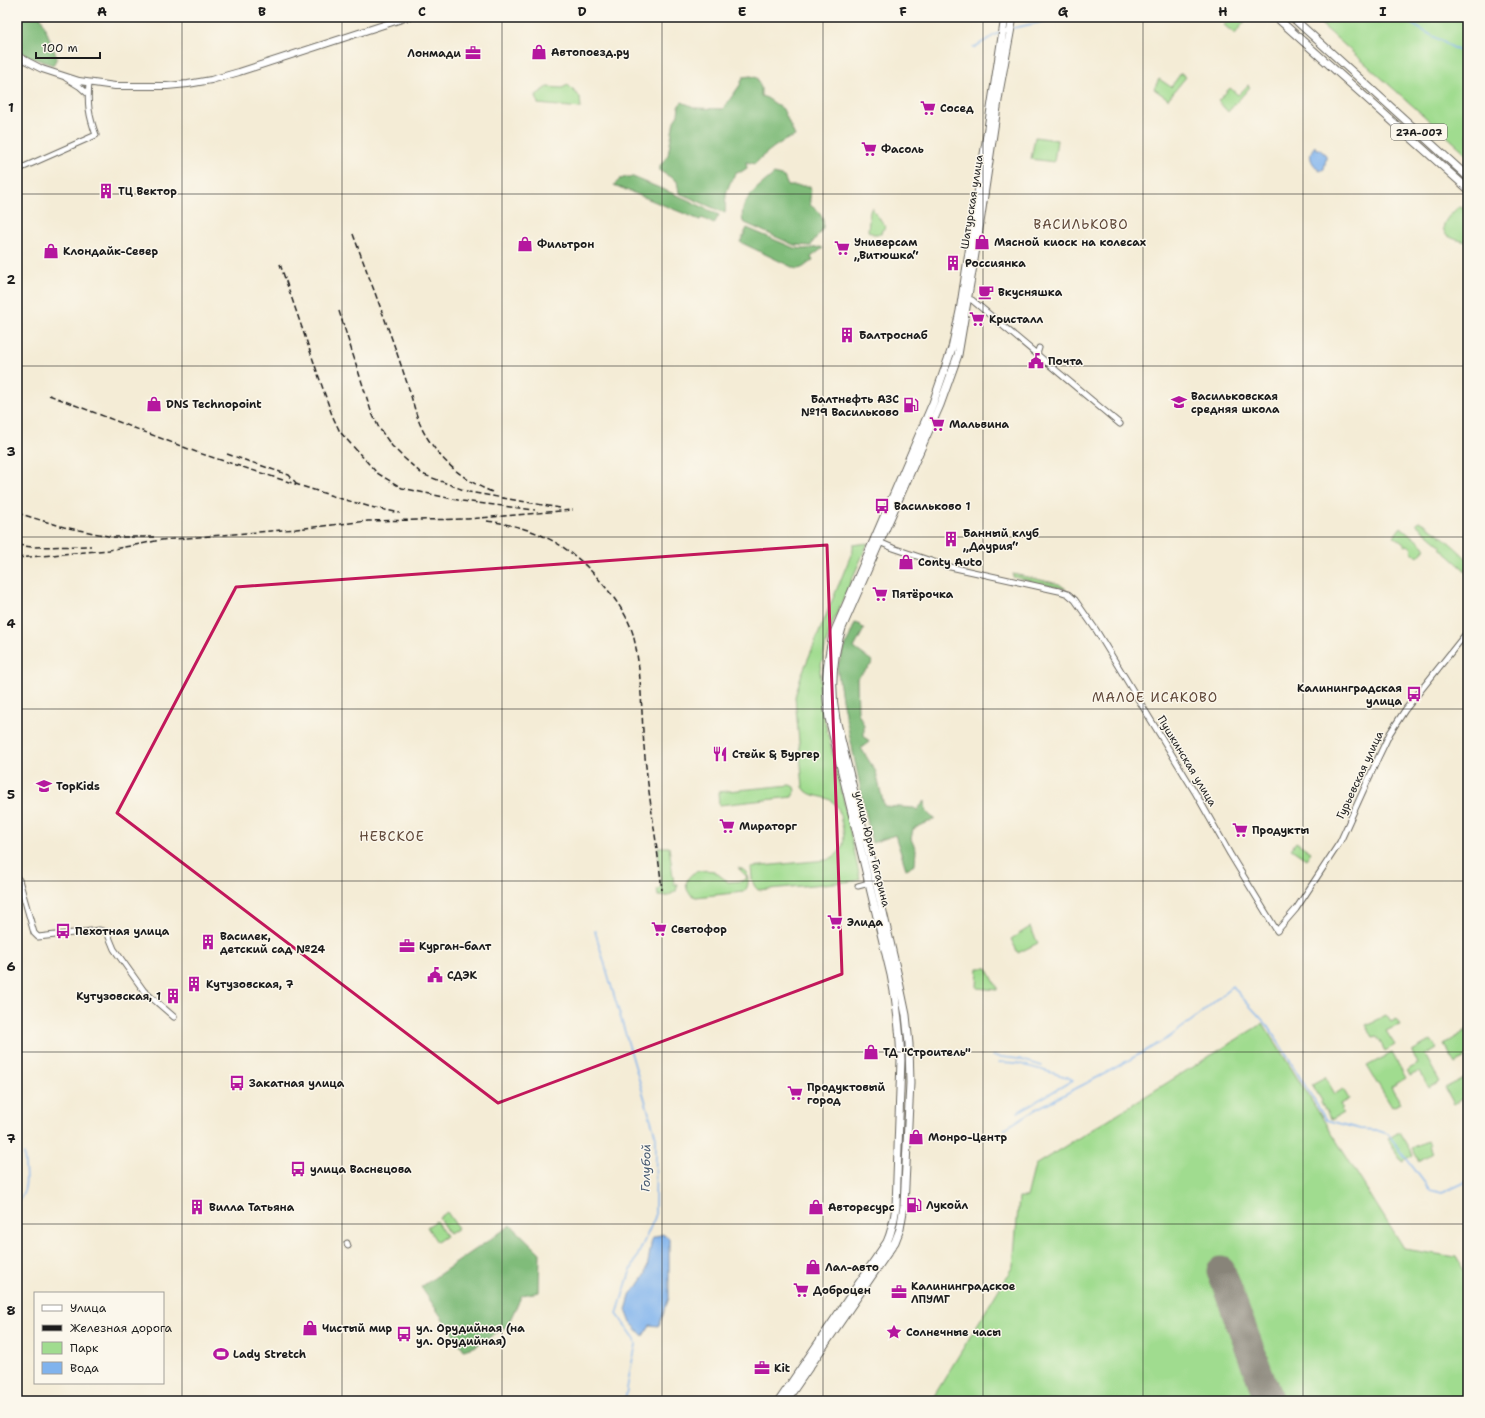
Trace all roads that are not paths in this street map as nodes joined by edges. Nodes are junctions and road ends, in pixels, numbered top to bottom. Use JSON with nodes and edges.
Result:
{"nodes":[{"id":1,"x":408,"y":17,"type":"edge"},
{"id":2,"x":1013,"y":17,"type":"edge"},
{"id":3,"x":1276,"y":17,"type":"edge"},
{"id":4,"x":1292,"y":17,"type":"edge"},
{"id":5,"x":1004,"y":25,"type":"edge"},
{"id":6,"x":17,"y":56,"type":"edge"},
{"id":7,"x":66,"y":77,"type":"junction"},
{"id":8,"x":89,"y":83,"type":"junction"},
{"id":9,"x":88,"y":94,"type":"junction"},
{"id":10,"x":17,"y":170,"type":"edge"},
{"id":11,"x":1468,"y":177,"type":"edge"},
{"id":12,"x":1468,"y":189,"type":"edge"},
{"id":13,"x":965,"y":298,"type":"junction"},
{"id":14,"x":1039,"y":348,"type":"dead end"},
{"id":15,"x":1037,"y":354,"type":"junction"},
{"id":16,"x":945,"y":392,"type":"junction"},
{"id":17,"x":935,"y":397,"type":"junction"},
{"id":18,"x":940,"y":405,"type":"junction"},
{"id":19,"x":1120,"y":424,"type":"dead end"},
{"id":20,"x":877,"y":541,"type":"junction"},
{"id":21,"x":1467,"y":632,"type":"edge"},
{"id":22,"x":17,"y":878,"type":"edge"},
{"id":23,"x":869,"y":883,"type":"junction"},
{"id":24,"x":858,"y":886,"type":"dead end"},
{"id":25,"x":1277,"y":931,"type":"joint"},
{"id":26,"x":174,"y":1017,"type":"dead end"},
{"id":27,"x":779,"y":1401,"type":"edge"},
{"id":28,"x":786,"y":1401,"type":"edge"}],
"edges":[{"from":1,"to":8,"type":"main road"},
{"from":2,"to":13,"type":"main road","name":"Шатурская улица"},
{"from":3,"to":12,"type":"main road","number":"27А-007"},
{"from":4,"to":11,"type":"main road","number":"27А-007"},
{"from":5,"to":13,"type":"main road","name":"Шатурская улица"},
{"from":6,"to":7,"type":"main road"},
{"from":7,"to":8,"type":"main road"},
{"from":7,"to":9,"type":"street"},
{"from":8,"to":9,"type":"street"},
{"from":9,"to":10,"type":"street"},
{"from":13,"to":15,"type":"street"},
{"from":13,"to":16,"type":"main road","name":"Шатурская улица"},
{"from":13,"to":17,"type":"main road","name":"Шатурская улица"},
{"from":14,"to":15,"type":"street"},
{"from":15,"to":19,"type":"street"},
{"from":16,"to":17,"type":"main road"},
{"from":16,"to":18,"type":"main road","name":"Шатурская улица"},
{"from":17,"to":18,"type":"main road"},
{"from":17,"to":20,"type":"main road","name":"Шатурская улица"},
{"from":18,"to":20,"type":"main road","name":"Шатурская улица"},
{"from":20,"to":23,"type":"main road","name":"улица Юрия Гагарина"},
{"from":20,"to":25,"type":"street","name":"Пушкинская улица"},
{"from":20,"to":28,"type":"main road","name":"улица Юрия Гагарина"},
{"from":21,"to":25,"type":"street","name":"Гурьевская улица"},
{"from":22,"to":26,"type":"street"},
{"from":23,"to":24,"type":"street"},
{"from":23,"to":27,"type":"main road","name":"улица Юрия Гагарина"}]}
